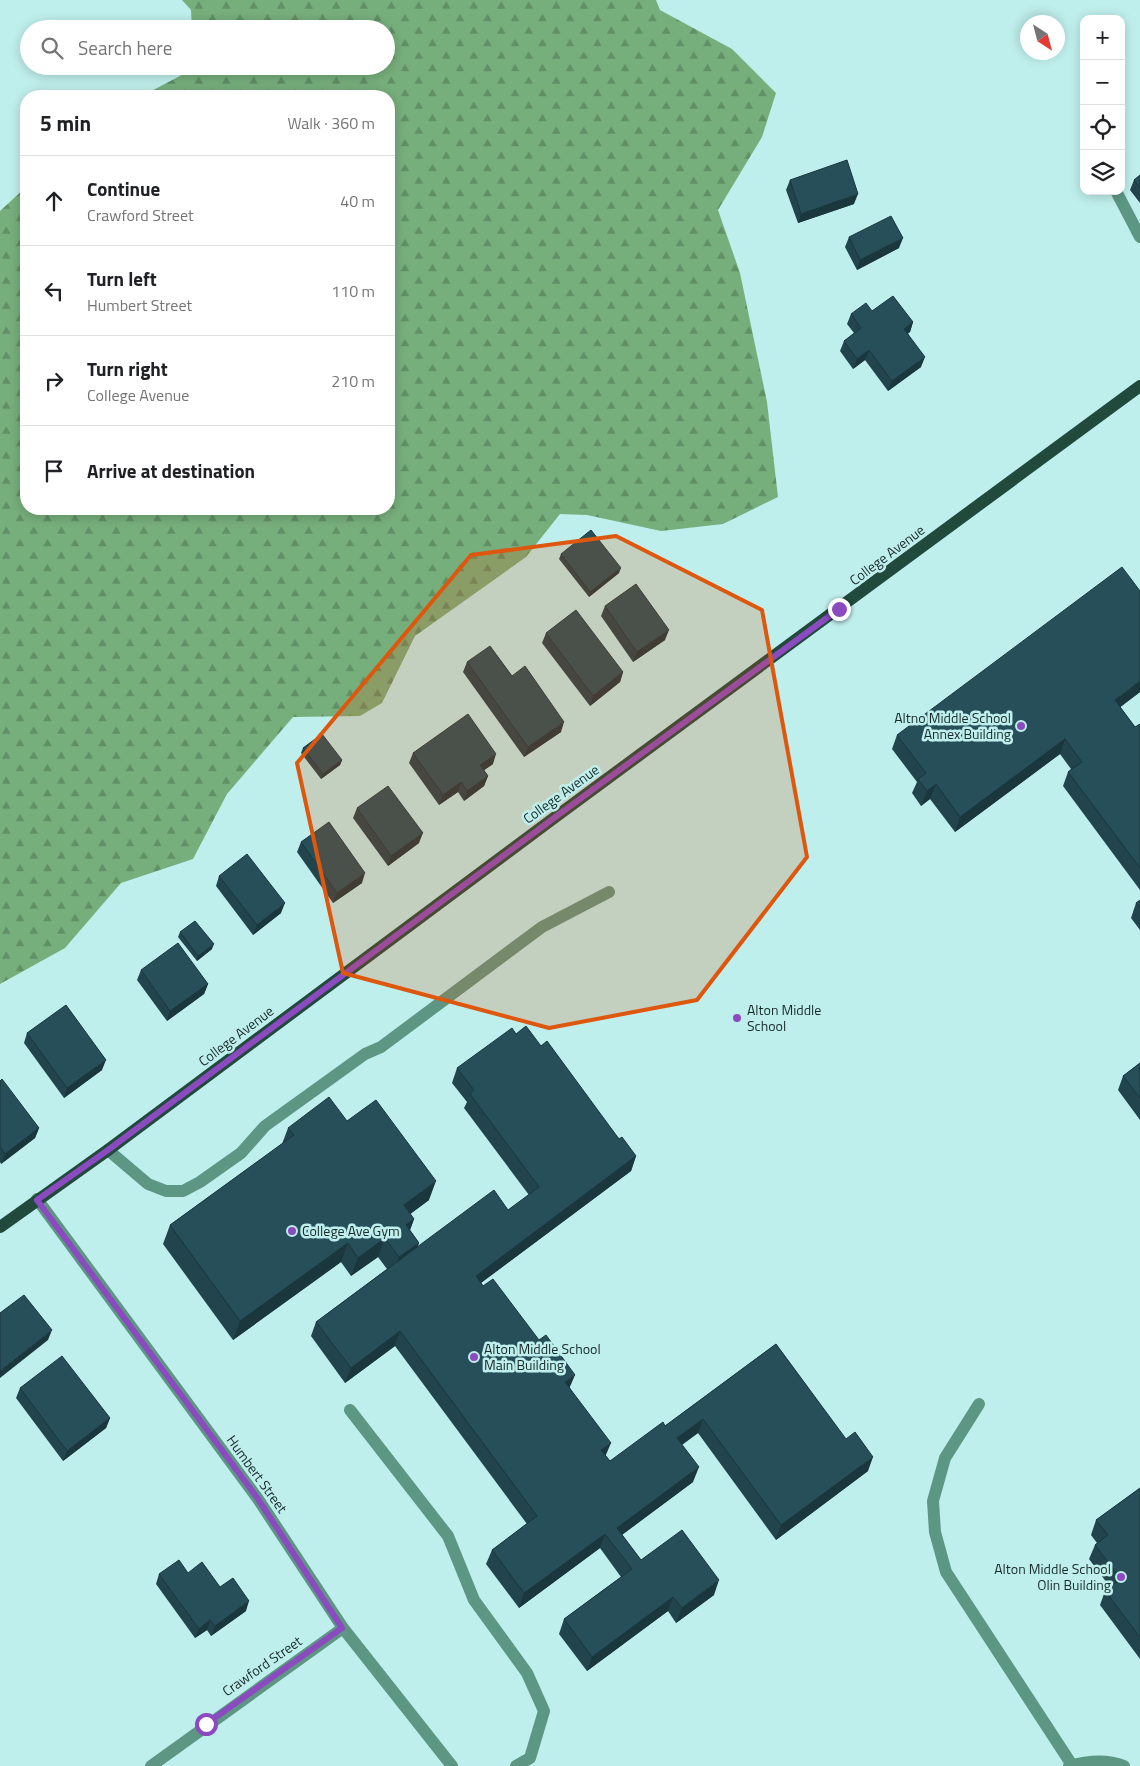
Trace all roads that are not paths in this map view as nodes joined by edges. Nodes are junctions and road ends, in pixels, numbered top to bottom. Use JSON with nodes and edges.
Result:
{"nodes":[{"id":1,"x":1118,"y":195,"type":"edge"},
{"id":2,"x":1140,"y":237,"type":"edge"},
{"id":3,"x":1140,"y":386,"type":"edge"},
{"id":4,"x":609,"y":892,"type":"dead end"},
{"id":5,"x":108,"y":1150,"type":"junction"},
{"id":6,"x":37,"y":1200,"type":"junction"},
{"id":7,"x":0,"y":1227,"type":"edge"},
{"id":8,"x":979,"y":1404,"type":"dead end"},
{"id":9,"x":350,"y":1410,"type":"dead end"},
{"id":10,"x":342,"y":1628,"type":"junction"},
{"id":11,"x":1121,"y":1765,"type":"edge"},
{"id":12,"x":151,"y":1766,"type":"edge"},
{"id":13,"x":452,"y":1766,"type":"edge"},
{"id":14,"x":516,"y":1766,"type":"edge"},
{"id":15,"x":1070,"y":1766,"type":"edge"}],
"edges":[{"from":1,"to":2,"type":"street"},
{"from":3,"to":5,"type":"main road","name":"College Avenue"},
{"from":4,"to":5,"type":"street"},
{"from":5,"to":6,"type":"main road","name":"College Avenue"},
{"from":6,"to":7,"type":"main road","name":"College Avenue"},
{"from":6,"to":10,"type":"street","name":"Humbert Street"},
{"from":8,"to":15,"type":"street"},
{"from":9,"to":14,"type":"street"},
{"from":10,"to":12,"type":"street","name":"Crawford Street"},
{"from":10,"to":13,"type":"street","name":"Humbert Street"},
{"from":11,"to":15,"type":"street"}]}
